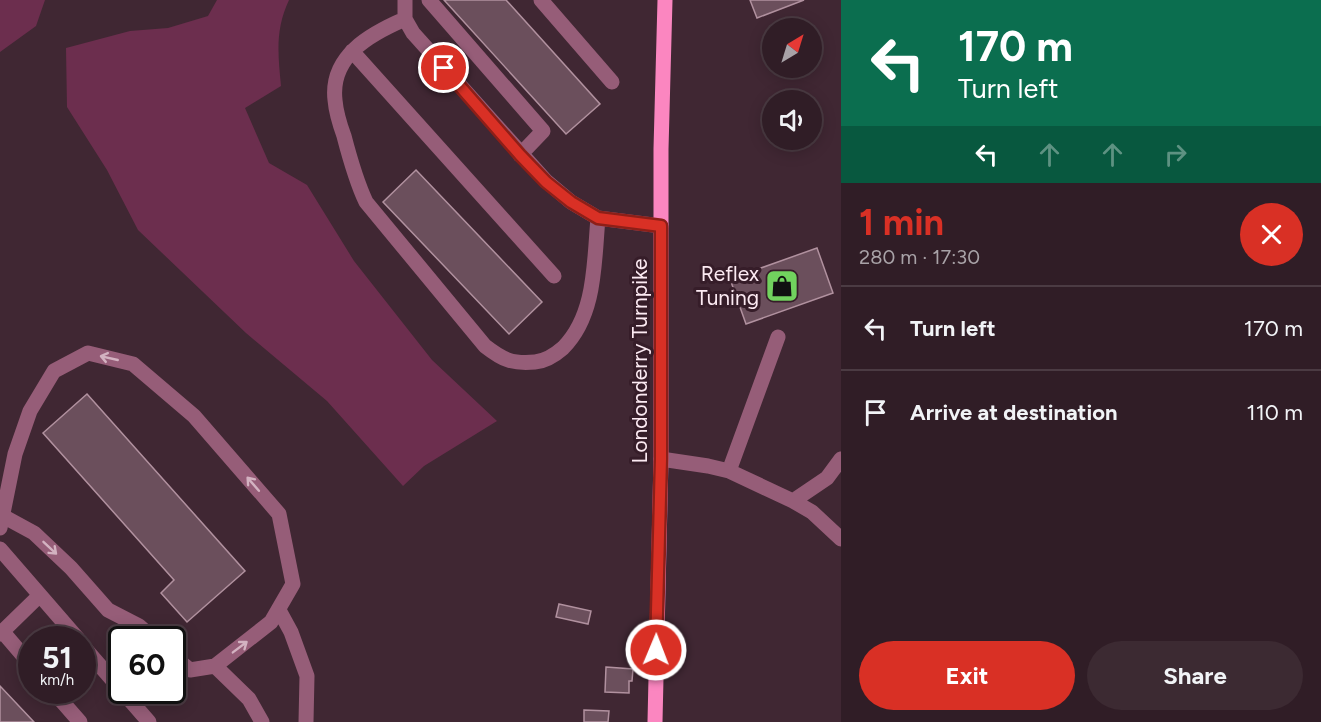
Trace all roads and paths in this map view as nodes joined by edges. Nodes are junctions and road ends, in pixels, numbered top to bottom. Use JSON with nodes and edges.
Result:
{"nodes":[{"id":1,"x":405,"y":0,"type":"edge"},
{"id":2,"x":429,"y":0,"type":"edge"},
{"id":3,"x":541,"y":0,"type":"edge"},
{"id":4,"x":665,"y":0,"type":"edge"},
{"id":5,"x":405,"y":19,"type":"junction"},
{"id":6,"x":352,"y":51,"type":"junction"},
{"id":7,"x":612,"y":82,"type":"dead end"},
{"id":8,"x":520,"y":155,"type":"junction"},
{"id":9,"x":598,"y":218,"type":"junction"},
{"id":10,"x":661,"y":226,"type":"junction"},
{"id":11,"x":554,"y":276,"type":"dead end"},
{"id":12,"x":778,"y":337,"type":"dead end"},
{"id":13,"x":661,"y":459,"type":"junction"},
{"id":14,"x":841,"y":459,"type":"edge"},
{"id":15,"x":729,"y":471,"type":"junction"},
{"id":16,"x":793,"y":501,"type":"junction"},
{"id":17,"x":1,"y":522,"type":"edge"},
{"id":18,"x":841,"y":539,"type":"edge"},
{"id":19,"x":0,"y":549,"type":"edge"},
{"id":20,"x":40,"y":595,"type":"junction"},
{"id":21,"x":279,"y":610,"type":"junction"},
{"id":22,"x":67,"y":626,"type":"edge"},
{"id":23,"x":139,"y":626,"type":"edge"},
{"id":24,"x":1,"y":632,"type":"edge"},
{"id":25,"x":18,"y":651,"type":"edge"},
{"id":26,"x":96,"y":661,"type":"edge"},
{"id":27,"x":214,"y":666,"type":"junction"},
{"id":28,"x":186,"y":667,"type":"edge"},
{"id":29,"x":64,"y":704,"type":"edge"},
{"id":30,"x":80,"y":722,"type":"edge"},
{"id":31,"x":149,"y":722,"type":"edge"},
{"id":32,"x":262,"y":722,"type":"edge"},
{"id":33,"x":306,"y":722,"type":"edge"},
{"id":34,"x":655,"y":722,"type":"edge"}],
"edges":[{"from":1,"to":5,"type":"street"},
{"from":2,"to":8,"type":"street"},
{"from":3,"to":7,"type":"street"},
{"from":4,"to":10,"type":"main road","name":"Londonderry Turnpike"},
{"from":5,"to":6,"type":"street"},
{"from":5,"to":8,"type":"street"},
{"from":6,"to":9,"type":"street"},
{"from":6,"to":11,"type":"street"},
{"from":8,"to":9,"type":"street"},
{"from":9,"to":10,"type":"street"},
{"from":10,"to":13,"type":"main road","name":"Londonderry Turnpike"},
{"from":12,"to":15,"type":"street"},
{"from":13,"to":15,"type":"street"},
{"from":13,"to":34,"type":"main road","name":"Londonderry Turnpike"},
{"from":14,"to":16,"type":"street"},
{"from":15,"to":16,"type":"street"},
{"from":16,"to":18,"type":"street"},
{"from":21,"to":17,"type":"street","one_way":true},
{"from":17,"to":23,"type":"street","one_way":true},
{"from":19,"to":20,"type":"street"},
{"from":20,"to":22,"type":"street"},
{"from":20,"to":24,"type":"street"},
{"from":27,"to":21,"type":"street","one_way":true},
{"from":21,"to":33,"type":"street"},
{"from":24,"to":25,"type":"street"},
{"from":26,"to":31,"type":"street"},
{"from":27,"to":28,"type":"street"},
{"from":27,"to":32,"type":"street"},
{"from":29,"to":30,"type":"street"}]}
